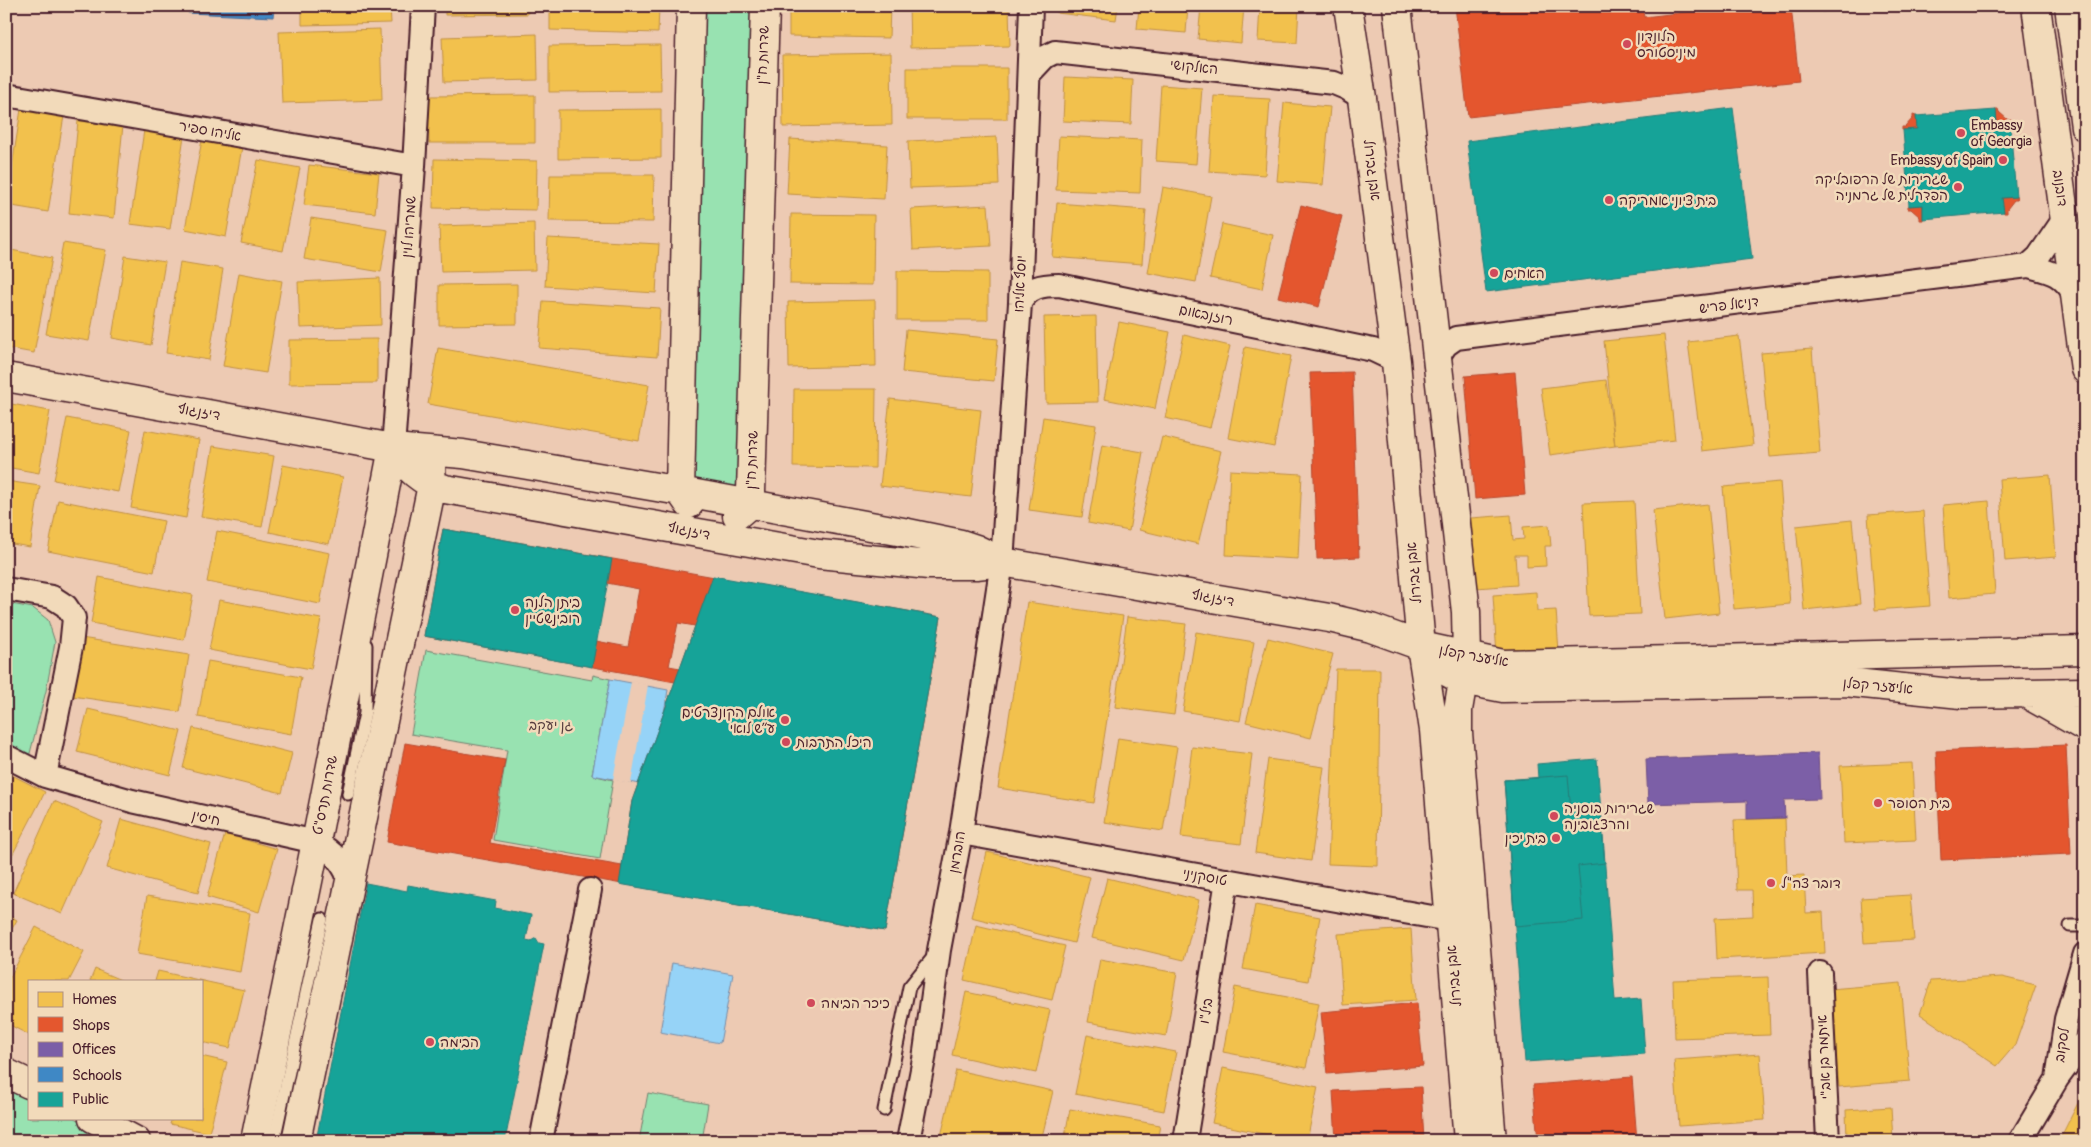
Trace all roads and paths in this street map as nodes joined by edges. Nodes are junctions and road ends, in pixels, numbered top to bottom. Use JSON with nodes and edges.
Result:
{"nodes":[{"id":1,"x":422,"y":6,"type":"edge"},
{"id":2,"x":691,"y":6,"type":"edge"},
{"id":3,"x":764,"y":6,"type":"edge"},
{"id":4,"x":1031,"y":6,"type":"edge"},
{"id":5,"x":1348,"y":6,"type":"edge"},
{"id":6,"x":1397,"y":6,"type":"edge"},
{"id":7,"x":2036,"y":6,"type":"edge"},
{"id":8,"x":2069,"y":6,"type":"edge"},
{"id":9,"x":1029,"y":74,"type":"junction"},
{"id":10,"x":6,"y":95,"type":"edge"},
{"id":11,"x":1362,"y":98,"type":"junction"},
{"id":12,"x":2085,"y":127,"type":"edge"},
{"id":13,"x":414,"y":166,"type":"junction"},
{"id":14,"x":2064,"y":219,"type":"junction"},
{"id":15,"x":2028,"y":266,"type":"junction"},
{"id":16,"x":2075,"y":294,"type":"junction"},
{"id":17,"x":1020,"y":303,"type":"junction"},
{"id":18,"x":1438,"y":358,"type":"junction"},
{"id":19,"x":1396,"y":361,"type":"junction"},
{"id":20,"x":2085,"y":369,"type":"edge"},
{"id":21,"x":6,"y":377,"type":"edge"},
{"id":22,"x":393,"y":448,"type":"junction"},
{"id":23,"x":426,"y":450,"type":"junction"},
{"id":24,"x":432,"y":485,"type":"junction"},
{"id":25,"x":680,"y":490,"type":"junction"},
{"id":26,"x":750,"y":504,"type":"junction"},
{"id":27,"x":710,"y":536,"type":"junction"},
{"id":28,"x":1002,"y":562,"type":"junction"},
{"id":29,"x":366,"y":581,"type":"junction"},
{"id":30,"x":6,"y":589,"type":"edge"},
{"id":31,"x":1422,"y":646,"type":"junction"},
{"id":32,"x":2085,"y":650,"type":"edge"},
{"id":33,"x":1464,"y":669,"type":"junction"},
{"id":34,"x":2085,"y":692,"type":"edge"},
{"id":35,"x":2025,"y":693,"type":"junction"},
{"id":36,"x":2085,"y":727,"type":"edge"},
{"id":37,"x":6,"y":756,"type":"edge"},
{"id":38,"x":45,"y":776,"type":"junction"},
{"id":39,"x":348,"y":794,"type":"dead end"},
{"id":40,"x":961,"y":832,"type":"junction"},
{"id":41,"x":316,"y":842,"type":"junction"},
{"id":42,"x":350,"y":880,"type":"junction"},
{"id":43,"x":1227,"y":880,"type":"junction"},
{"id":44,"x":590,"y":890,"type":"dead end"},
{"id":45,"x":322,"y":919,"type":"dead end"},
{"id":46,"x":1449,"y":920,"type":"junction"},
{"id":47,"x":2070,"y":926,"type":"dead end"},
{"id":48,"x":2085,"y":926,"type":"edge"},
{"id":49,"x":940,"y":950,"type":"junction"},
{"id":50,"x":2085,"y":954,"type":"edge"},
{"id":51,"x":1820,"y":973,"type":"dead end"},
{"id":52,"x":2079,"y":997,"type":"edge"},
{"id":53,"x":2085,"y":1041,"type":"edge"},
{"id":54,"x":6,"y":1073,"type":"edge"},
{"id":55,"x":2057,"y":1079,"type":"junction"},
{"id":56,"x":28,"y":1084,"type":"edge"},
{"id":57,"x":884,"y":1110,"type":"dead end"},
{"id":58,"x":97,"y":1120,"type":"edge"},
{"id":59,"x":136,"y":1141,"type":"edge"},
{"id":60,"x":255,"y":1141,"type":"edge"},
{"id":61,"x":274,"y":1141,"type":"edge"},
{"id":62,"x":296,"y":1141,"type":"edge"},
{"id":63,"x":541,"y":1141,"type":"edge"},
{"id":64,"x":908,"y":1141,"type":"edge"},
{"id":65,"x":1185,"y":1141,"type":"edge"},
{"id":66,"x":1468,"y":1141,"type":"edge"},
{"id":67,"x":1492,"y":1141,"type":"edge"},
{"id":68,"x":1828,"y":1141,"type":"edge"},
{"id":69,"x":2020,"y":1141,"type":"edge"}],
"edges":[{"from":1,"to":13,"type":"street","name":"שמריהו לוין"},
{"from":2,"to":25,"type":"street"},
{"from":3,"to":26,"type":"street","name":"שדרות ח\"ן"},
{"from":4,"to":9,"type":"street","name":"יוסף אליהו"},
{"from":5,"to":11,"type":"street","name":"אבן גבירול"},
{"from":6,"to":18,"type":"street","name":"אבן גבירול"},
{"from":7,"to":14,"type":"street","name":"דובנוב"},
{"from":8,"to":12,"type":"street"},
{"from":9,"to":11,"type":"street","name":"האלקושי"},
{"from":9,"to":17,"type":"street","name":"יוסף אליהו"},
{"from":10,"to":13,"type":"street","name":"אליהו ספיר"},
{"from":11,"to":19,"type":"street","name":"אבן גבירול"},
{"from":13,"to":22,"type":"street","name":"שמריהו לוין"},
{"from":14,"to":15,"type":"street"},
{"from":14,"to":16,"type":"street","name":"דובנוב"},
{"from":15,"to":16,"type":"street","name":"דניאל פריש"},
{"from":15,"to":18,"type":"street","name":"דניאל פריש"},
{"from":16,"to":20,"type":"street","name":"דובנוב"},
{"from":17,"to":19,"type":"street","name":"רוזנבאום"},
{"from":17,"to":28,"type":"street","name":"יוסף אליהו"},
{"from":18,"to":33,"type":"street","name":"אבן גבירול"},
{"from":19,"to":31,"type":"street","name":"אבן גבירול"},
{"from":21,"to":22,"type":"street","name":"דיזנגוף"},
{"from":22,"to":23,"type":"street","name":"דיזנגוף"},
{"from":22,"to":24,"type":"street","name":"דיזנגוף"},
{"from":22,"to":29,"type":"street","name":"שדרות תרס\"ט"},
{"from":23,"to":24,"type":"street"},
{"from":23,"to":25,"type":"street","name":"דיזנגוף"},
{"from":24,"to":27,"type":"street","name":"דיזנגוף"},
{"from":24,"to":42,"type":"street"},
{"from":25,"to":26,"type":"street","name":"דיזנגוף"},
{"from":25,"to":27,"type":"street"},
{"from":26,"to":27,"type":"street","name":"שדרות ח\"ן"},
{"from":26,"to":28,"type":"street","name":"דיזנגוף"},
{"from":27,"to":28,"type":"street","name":"דיזנגוף"},
{"from":28,"to":31,"type":"street","name":"דיזנגוף"},
{"from":28,"to":40,"type":"street","name":"הוברמן"},
{"from":29,"to":39,"type":"lane"},
{"from":29,"to":41,"type":"street","name":"שדרות תרס\"ט"},
{"from":30,"to":38,"type":"street"},
{"from":31,"to":33,"type":"street","name":"אליעזר קפלן"},
{"from":31,"to":46,"type":"street","name":"אבן גבירול"},
{"from":32,"to":33,"type":"street","name":"אליעזר קפלן"},
{"from":33,"to":35,"type":"street","name":"אליעזר קפלן"},
{"from":33,"to":67,"type":"street","name":"אבן גבירול"},
{"from":34,"to":35,"type":"street","name":"אליעזר קפלן"},
{"from":35,"to":36,"type":"street"},
{"from":37,"to":38,"type":"street","name":"חיסין"},
{"from":38,"to":41,"type":"street","name":"חיסין"},
{"from":40,"to":43,"type":"street","name":"טוסקניני"},
{"from":40,"to":49,"type":"street","name":"הוברמן"},
{"from":41,"to":42,"type":"street","name":"חיסין"},
{"from":41,"to":60,"type":"street","name":"שדרות תרס\"ט"},
{"from":42,"to":62,"type":"street"},
{"from":43,"to":46,"type":"street","name":"טוסקניני"},
{"from":43,"to":65,"type":"street","name":"ביל\"ו"},
{"from":44,"to":63,"type":"street"},
{"from":45,"to":61,"type":"lane"},
{"from":46,"to":66,"type":"street","name":"אבן גבירול"},
{"from":47,"to":48,"type":"lane"},
{"from":49,"to":57,"type":"lane"},
{"from":49,"to":64,"type":"street","name":"הוברמן"},
{"from":50,"to":52,"type":"street","name":"לסקוב"},
{"from":51,"to":68,"type":"street","name":"איתמר בן אב\"י"},
{"from":52,"to":55,"type":"street","name":"לסקוב"},
{"from":53,"to":55,"type":"street","name":"לסקוב"},
{"from":54,"to":56,"type":"street"},
{"from":55,"to":69,"type":"street","name":"לסקוב"},
{"from":58,"to":59,"type":"street"}]}
